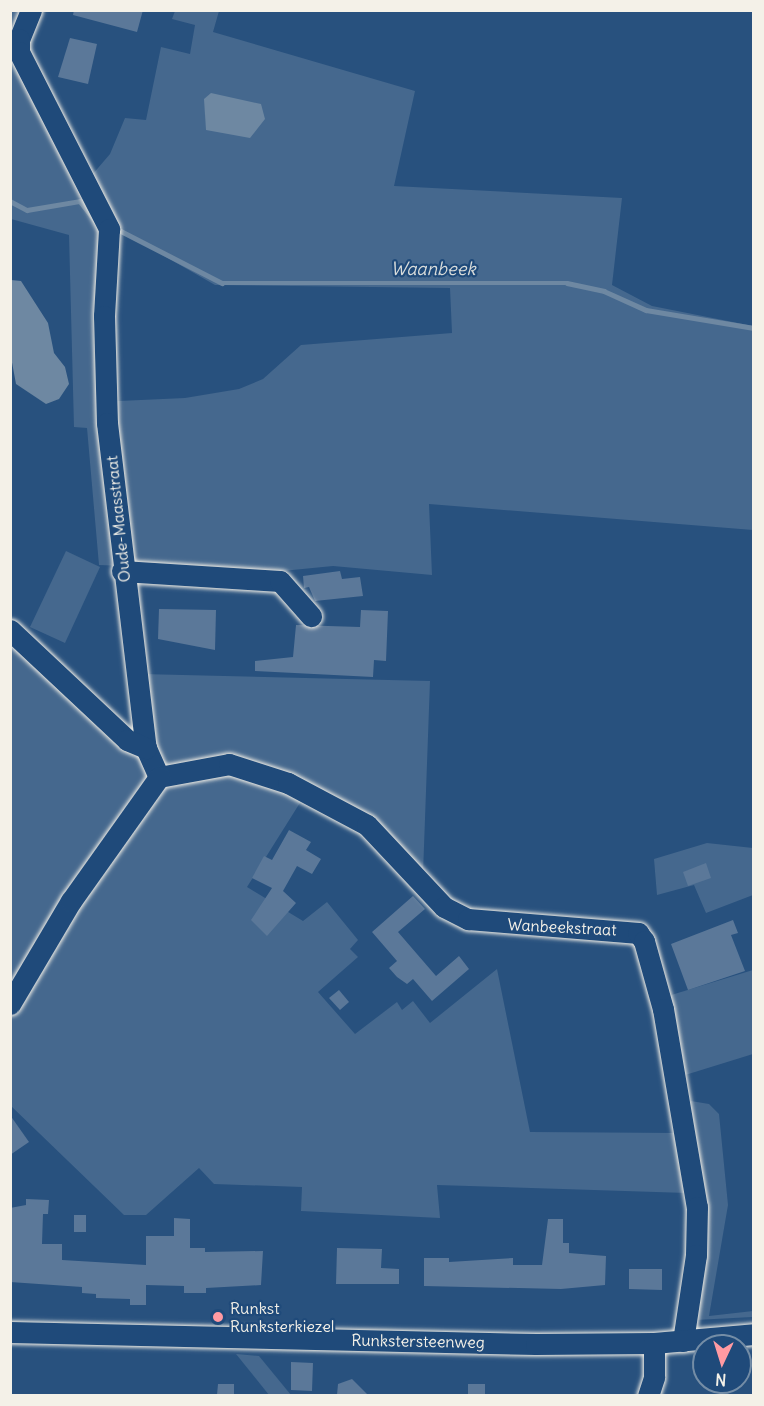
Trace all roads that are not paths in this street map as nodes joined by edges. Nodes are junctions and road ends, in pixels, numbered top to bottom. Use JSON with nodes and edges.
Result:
{"nodes":[{"id":1,"x":31,"y":10,"type":"edge"},
{"id":2,"x":15,"y":46,"type":"edge"},
{"id":3,"x":122,"y":571,"type":"junction"},
{"id":4,"x":311,"y":616,"type":"dead end"},
{"id":5,"x":10,"y":630,"type":"edge"},
{"id":6,"x":146,"y":748,"type":"junction"},
{"id":7,"x":159,"y":777,"type":"junction"},
{"id":8,"x":10,"y":1004,"type":"edge"},
{"id":9,"x":10,"y":1332,"type":"edge"},
{"id":10,"x":753,"y":1334,"type":"edge"},
{"id":11,"x":683,"y":1341,"type":"junction"},
{"id":12,"x":654,"y":1343,"type":"junction"},
{"id":13,"x":648,"y":1395,"type":"edge"}],
"edges":[{"from":1,"to":2,"type":"street","name":"Oude-Maasstraat"},
{"from":2,"to":3,"type":"street","name":"Oude-Maasstraat"},
{"from":3,"to":4,"type":"street"},
{"from":3,"to":6,"type":"street","name":"Oude-Maasstraat"},
{"from":5,"to":6,"type":"street"},
{"from":6,"to":7,"type":"street","name":"Oude-Maasstraat"},
{"from":7,"to":8,"type":"street"},
{"from":7,"to":11,"type":"street","name":"Wanbeekstraat"},
{"from":9,"to":12,"type":"street","name":"Runkstersteenweg"},
{"from":10,"to":11,"type":"street","name":"Runkstersteenweg"},
{"from":11,"to":12,"type":"street","name":"Runkstersteenweg"},
{"from":12,"to":13,"type":"street"}]}
